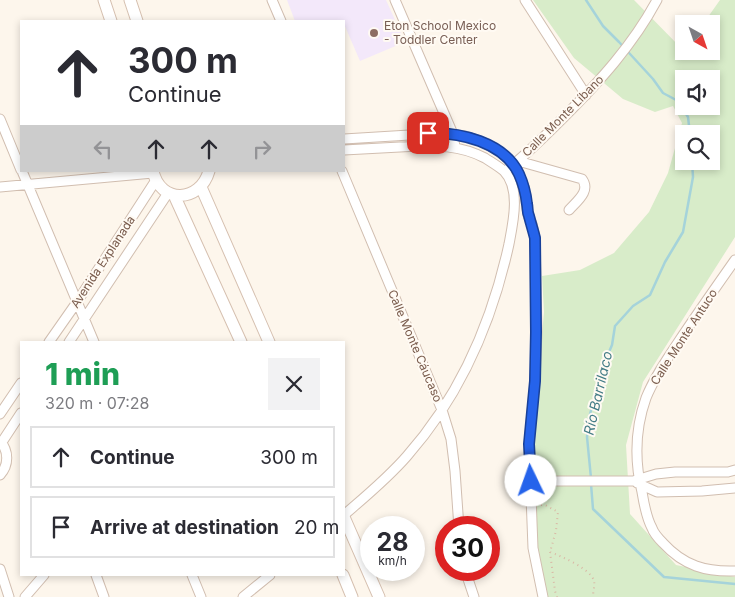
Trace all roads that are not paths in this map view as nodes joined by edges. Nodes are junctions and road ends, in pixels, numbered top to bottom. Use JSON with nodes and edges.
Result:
{"nodes":[{"id":1,"x":104,"y":0,"type":"edge"},
{"id":2,"x":130,"y":0,"type":"edge"},
{"id":3,"x":272,"y":0,"type":"edge"},
{"id":4,"x":395,"y":0,"type":"edge"},
{"id":5,"x":525,"y":0,"type":"edge"},
{"id":6,"x":655,"y":4,"type":"edge"},
{"id":7,"x":111,"y":20,"type":"edge"},
{"id":8,"x":138,"y":20,"type":"edge"},
{"id":9,"x":281,"y":20,"type":"edge"},
{"id":10,"x":586,"y":94,"type":"junction"},
{"id":11,"x":0,"y":119,"type":"edge"},
{"id":12,"x":453,"y":134,"type":"junction"},
{"id":13,"x":345,"y":139,"type":"edge"},
{"id":14,"x":455,"y":147,"type":"junction"},
{"id":15,"x":345,"y":150,"type":"edge"},
{"id":16,"x":516,"y":163,"type":"junction"},
{"id":17,"x":20,"y":165,"type":"edge"},
{"id":18,"x":23,"y":172,"type":"edge"},
{"id":19,"x":209,"y":172,"type":"edge"},
{"id":20,"x":342,"y":172,"type":"edge"},
{"id":21,"x":505,"y":172,"type":"junction"},
{"id":22,"x":154,"y":175,"type":"edge"},
{"id":23,"x":27,"y":183,"type":"junction"},
{"id":24,"x":0,"y":187,"type":"edge"},
{"id":25,"x":201,"y":187,"type":"junction"},
{"id":26,"x":171,"y":194,"type":"junction"},
{"id":27,"x":569,"y":210,"type":"dead end"},
{"id":28,"x":514,"y":213,"type":"junction"},
{"id":29,"x":528,"y":215,"type":"junction"},
{"id":30,"x":735,"y":260,"type":"edge"},
{"id":31,"x":77,"y":302,"type":"junction"},
{"id":32,"x":84,"y":320,"type":"junction"},
{"id":33,"x":50,"y":341,"type":"edge"},
{"id":34,"x":70,"y":341,"type":"edge"},
{"id":35,"x":94,"y":341,"type":"edge"},
{"id":36,"x":241,"y":341,"type":"edge"},
{"id":37,"x":269,"y":341,"type":"edge"},
{"id":38,"x":20,"y":384,"type":"edge"},
{"id":39,"x":442,"y":410,"type":"junction"},
{"id":40,"x":0,"y":414,"type":"edge"},
{"id":41,"x":20,"y":414,"type":"edge"},
{"id":42,"x":1,"y":442,"type":"edge"},
{"id":43,"x":735,"y":470,"type":"edge"},
{"id":44,"x":0,"y":475,"type":"edge"},
{"id":45,"x":531,"y":481,"type":"junction"},
{"id":46,"x":635,"y":481,"type":"junction"},
{"id":47,"x":735,"y":488,"type":"edge"},
{"id":48,"x":345,"y":515,"type":"edge"},
{"id":49,"x":458,"y":516,"type":"edge"},
{"id":50,"x":345,"y":518,"type":"edge"},
{"id":51,"x":0,"y":569,"type":"edge"},
{"id":52,"x":735,"y":571,"type":"edge"},
{"id":53,"x":43,"y":576,"type":"edge"},
{"id":54,"x":96,"y":576,"type":"edge"},
{"id":55,"x":192,"y":576,"type":"edge"},
{"id":56,"x":269,"y":576,"type":"edge"},
{"id":57,"x":342,"y":576,"type":"edge"},
{"id":58,"x":469,"y":581,"type":"edge"},
{"id":59,"x":9,"y":597,"type":"edge"},
{"id":60,"x":25,"y":597,"type":"edge"},
{"id":61,"x":104,"y":597,"type":"edge"},
{"id":62,"x":201,"y":597,"type":"edge"},
{"id":63,"x":243,"y":597,"type":"edge"},
{"id":64,"x":352,"y":597,"type":"edge"},
{"id":65,"x":379,"y":597,"type":"edge"},
{"id":66,"x":474,"y":597,"type":"edge"},
{"id":67,"x":543,"y":597,"type":"edge"}],
"edges":[{"from":1,"to":7,"type":"main road"},
{"from":2,"to":8,"type":"main road"},
{"from":3,"to":9,"type":"street"},
{"from":4,"to":12,"type":"street"},
{"from":5,"to":10,"type":"street"},
{"from":6,"to":10,"type":"street","name":"Calle Monte Líbano"},
{"from":10,"to":16,"type":"street","name":"Calle Monte Líbano"},
{"from":11,"to":17,"type":"street"},
{"from":12,"to":13,"type":"street"},
{"from":12,"to":14,"type":"street"},
{"from":12,"to":16,"type":"street"},
{"from":14,"to":15,"type":"street"},
{"from":14,"to":21,"type":"street"},
{"from":16,"to":21,"type":"street","name":"Calle Monte Líbano"},
{"from":16,"to":27,"type":"street"},
{"from":16,"to":29,"type":"street"},
{"from":18,"to":23,"type":"street"},
{"from":19,"to":25,"type":"main road"},
{"from":20,"to":39,"type":"street","name":"Calle Monte Cáucaso"},
{"from":21,"to":28,"type":"street"},
{"from":22,"to":23,"type":"street"},
{"from":22,"to":26,"type":"main road"},
{"from":22,"to":31,"type":"street","name":"Avenida Explanada"},
{"from":23,"to":24,"type":"street"},
{"from":23,"to":31,"type":"street"},
{"from":25,"to":26,"type":"main road"},
{"from":25,"to":37,"type":"main road"},
{"from":26,"to":32,"type":"street","name":"Avenida Explanada"},
{"from":26,"to":36,"type":"main road"},
{"from":28,"to":29,"type":"street"},
{"from":28,"to":39,"type":"street"},
{"from":29,"to":45,"type":"street"},
{"from":30,"to":46,"type":"street","name":"Calle Monte Antuco"},
{"from":31,"to":32,"type":"street"},
{"from":31,"to":33,"type":"street","name":"Avenida Explanada"},
{"from":32,"to":34,"type":"street","name":"Avenida Explanada"},
{"from":32,"to":35,"type":"street"},
{"from":38,"to":40,"type":"street"},
{"from":39,"to":48,"type":"street"},
{"from":39,"to":49,"type":"street","name":"Calle Monte Cáucaso"},
{"from":41,"to":42,"type":"street"},
{"from":42,"to":44,"type":"street"},
{"from":43,"to":46,"type":"street"},
{"from":45,"to":46,"type":"street"},
{"from":45,"to":67,"type":"street"},
{"from":46,"to":47,"type":"street"},
{"from":46,"to":52,"type":"street","name":"Calle Monte Antuco"},
{"from":50,"to":65,"type":"main road"},
{"from":51,"to":59,"type":"street"},
{"from":53,"to":60,"type":"street"},
{"from":54,"to":61,"type":"street"},
{"from":55,"to":62,"type":"street"},
{"from":56,"to":63,"type":"street"},
{"from":57,"to":64,"type":"main road"},
{"from":58,"to":66,"type":"street"}]}
